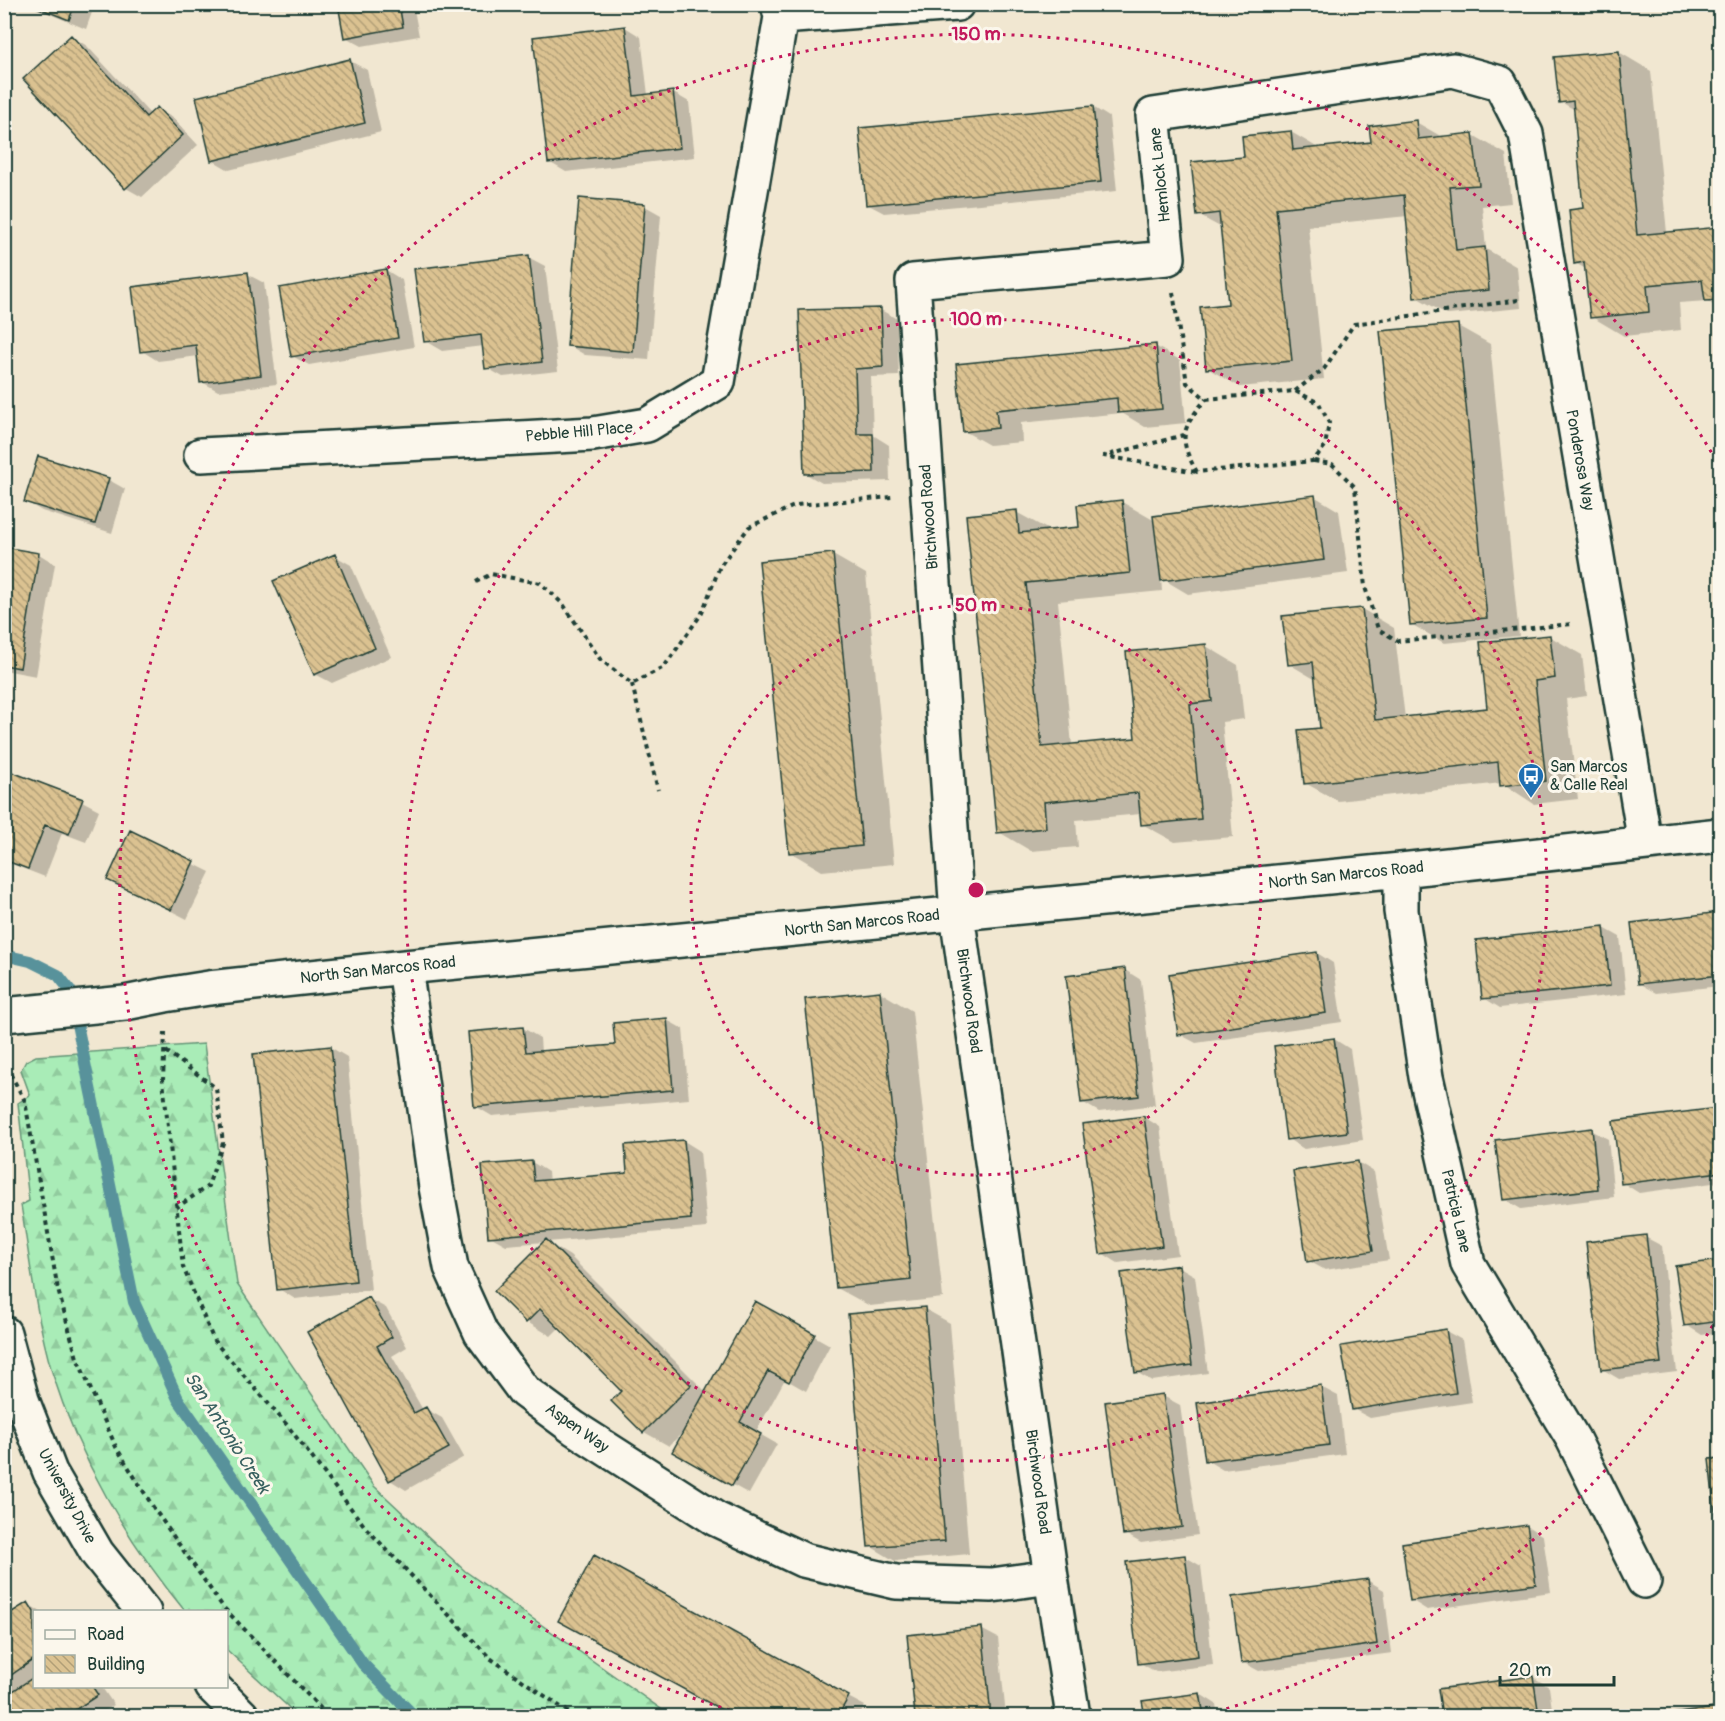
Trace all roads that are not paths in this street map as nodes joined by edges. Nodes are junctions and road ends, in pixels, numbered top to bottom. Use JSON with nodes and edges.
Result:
{"nodes":[{"id":1,"x":957,"y":4,"type":"edge"},
{"id":2,"x":780,"y":11,"type":"edge"},
{"id":3,"x":1500,"y":83,"type":"joint"},
{"id":4,"x":913,"y":281,"type":"joint"},
{"id":5,"x":201,"y":454,"type":"dead end"},
{"id":6,"x":1720,"y":835,"type":"edge"},
{"id":7,"x":1645,"y":843,"type":"junction"},
{"id":8,"x":1401,"y":870,"type":"junction"},
{"id":9,"x":957,"y":914,"type":"junction"},
{"id":10,"x":405,"y":967,"type":"junction"},
{"id":11,"x":4,"y":1015,"type":"edge"},
{"id":12,"x":4,"y":1333,"type":"edge"},
{"id":13,"x":1051,"y":1577,"type":"junction"},
{"id":14,"x":1644,"y":1581,"type":"dead end"},
{"id":15,"x":143,"y":1610,"type":"edge"},
{"id":16,"x":214,"y":1688,"type":"edge"},
{"id":17,"x":242,"y":1716,"type":"edge"},
{"id":18,"x":1073,"y":1716,"type":"edge"}],
"edges":[{"from":1,"to":2,"type":"street"},
{"from":2,"to":5,"type":"street","name":"Pebble Hill Place"},
{"from":3,"to":4,"type":"street","name":"Hemlock Lane"},
{"from":3,"to":7,"type":"street","name":"Ponderosa Way"},
{"from":4,"to":9,"type":"street","name":"Birchwood Road"},
{"from":6,"to":7,"type":"street","name":"North San Marcos Road"},
{"from":7,"to":8,"type":"street","name":"North San Marcos Road"},
{"from":8,"to":9,"type":"street","name":"North San Marcos Road"},
{"from":8,"to":14,"type":"street","name":"Patricia Lane"},
{"from":9,"to":10,"type":"street","name":"North San Marcos Road"},
{"from":9,"to":13,"type":"street","name":"Birchwood Road"},
{"from":10,"to":11,"type":"street","name":"North San Marcos Road"},
{"from":10,"to":13,"type":"street","name":"Aspen Way"},
{"from":12,"to":15,"type":"street","name":"University Drive"},
{"from":13,"to":18,"type":"street","name":"Birchwood Road"},
{"from":16,"to":17,"type":"street"}]}
